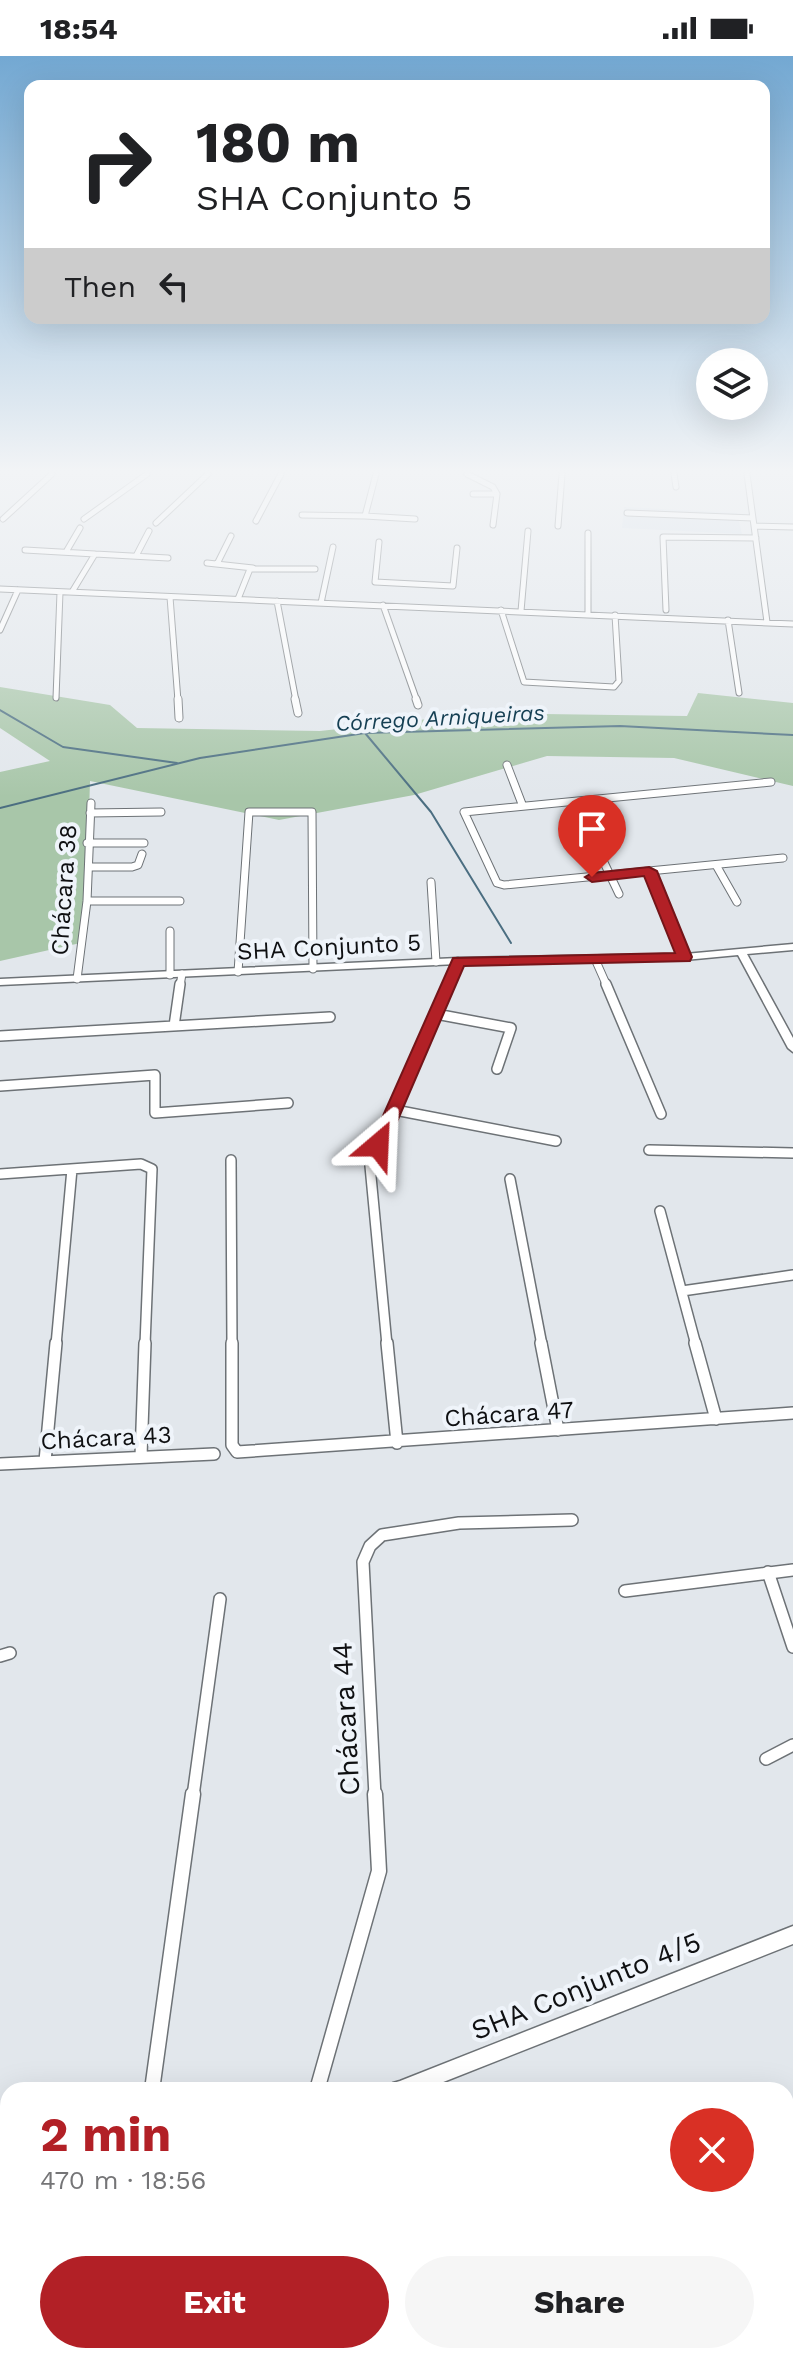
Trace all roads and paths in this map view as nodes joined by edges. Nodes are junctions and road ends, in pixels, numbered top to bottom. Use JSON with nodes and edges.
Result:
{"nodes":[{"id":1,"x":78,"y":582,"type":"edge"},
{"id":2,"x":244,"y":582,"type":"edge"},
{"id":3,"x":326,"y":582,"type":"edge"},
{"id":4,"x":375,"y":582,"type":"edge"},
{"id":5,"x":453,"y":582,"type":"edge"},
{"id":6,"x":524,"y":582,"type":"edge"},
{"id":7,"x":588,"y":582,"type":"edge"},
{"id":8,"x":665,"y":582,"type":"edge"},
{"id":9,"x":762,"y":582,"type":"edge"},
{"id":10,"x":411,"y":584,"type":"junction"},
{"id":11,"x":0,"y":589,"type":"edge"},
{"id":12,"x":18,"y":590,"type":"junction"},
{"id":13,"x":60,"y":592,"type":"junction"},
{"id":14,"x":72,"y":592,"type":"junction"},
{"id":15,"x":170,"y":597,"type":"junction"},
{"id":16,"x":238,"y":599,"type":"junction"},
{"id":17,"x":277,"y":601,"type":"junction"},
{"id":18,"x":321,"y":603,"type":"junction"},
{"id":19,"x":383,"y":605,"type":"junction"},
{"id":20,"x":407,"y":606,"type":"junction"},
{"id":21,"x":501,"y":610,"type":"junction"},
{"id":22,"x":666,"y":610,"type":"dead end"},
{"id":23,"x":521,"y":611,"type":"junction"},
{"id":24,"x":588,"y":613,"type":"junction"},
{"id":25,"x":615,"y":615,"type":"junction"},
{"id":26,"x":2,"y":619,"type":"edge"},
{"id":27,"x":728,"y":620,"type":"junction"},
{"id":28,"x":767,"y":622,"type":"junction"},
{"id":29,"x":793,"y":624,"type":"edge"},
{"id":30,"x":0,"y":630,"type":"edge"},
{"id":31,"x":739,"y":693,"type":"dead end"},
{"id":32,"x":56,"y":698,"type":"dead end"},
{"id":33,"x":418,"y":705,"type":"dead end"},
{"id":34,"x":298,"y":713,"type":"dead end"},
{"id":35,"x":179,"y":718,"type":"dead end"},
{"id":36,"x":507,"y":765,"type":"dead end"},
{"id":37,"x":771,"y":782,"type":"dead end"},
{"id":38,"x":522,"y":804,"type":"junction"},
{"id":39,"x":161,"y":812,"type":"dead end"},
{"id":40,"x":87,"y":843,"type":"junction"},
{"id":41,"x":144,"y":843,"type":"dead end"},
{"id":42,"x":599,"y":852,"type":"dead end"},
{"id":43,"x":142,"y":854,"type":"dead end"},
{"id":44,"x":783,"y":858,"type":"dead end"},
{"id":45,"x":716,"y":865,"type":"junction"},
{"id":46,"x":90,"y":867,"type":"junction"},
{"id":47,"x":649,"y":871,"type":"junction"},
{"id":48,"x":610,"y":875,"type":"junction"},
{"id":49,"x":431,"y":882,"type":"dead end"},
{"id":50,"x":619,"y":894,"type":"dead end"},
{"id":51,"x":87,"y":901,"type":"junction"},
{"id":52,"x":180,"y":901,"type":"dead end"},
{"id":53,"x":737,"y":902,"type":"dead end"},
{"id":54,"x":170,"y":931,"type":"dead end"},
{"id":55,"x":793,"y":947,"type":"edge"},
{"id":56,"x":741,"y":952,"type":"junction"},
{"id":57,"x":685,"y":957,"type":"junction"},
{"id":58,"x":595,"y":959,"type":"junction"},
{"id":59,"x":458,"y":961,"type":"junction"},
{"id":60,"x":436,"y":962,"type":"junction"},
{"id":61,"x":313,"y":969,"type":"junction"},
{"id":62,"x":238,"y":972,"type":"junction"},
{"id":63,"x":182,"y":974,"type":"junction"},
{"id":64,"x":170,"y":975,"type":"junction"},
{"id":65,"x":77,"y":979,"type":"junction"},
{"id":66,"x":0,"y":982,"type":"edge"},
{"id":67,"x":436,"y":1014,"type":"junction"},
{"id":68,"x":330,"y":1017,"type":"dead end"},
{"id":69,"x":174,"y":1026,"type":"junction"},
{"id":70,"x":0,"y":1036,"type":"edge"},
{"id":71,"x":793,"y":1048,"type":"edge"},
{"id":72,"x":497,"y":1069,"type":"dead end"},
{"id":73,"x":0,"y":1086,"type":"edge"},
{"id":74,"x":288,"y":1103,"type":"dead end"},
{"id":75,"x":395,"y":1110,"type":"junction"},
{"id":76,"x":661,"y":1114,"type":"dead end"},
{"id":77,"x":556,"y":1141,"type":"dead end"},
{"id":78,"x":378,"y":1145,"type":"dead end"},
{"id":79,"x":649,"y":1150,"type":"dead end"},
{"id":80,"x":793,"y":1153,"type":"edge"},
{"id":81,"x":231,"y":1160,"type":"dead end"},
{"id":82,"x":370,"y":1166,"type":"dead end"},
{"id":83,"x":72,"y":1169,"type":"junction"},
{"id":84,"x":0,"y":1174,"type":"edge"},
{"id":85,"x":510,"y":1179,"type":"dead end"},
{"id":86,"x":660,"y":1211,"type":"dead end"},
{"id":87,"x":793,"y":1275,"type":"edge"},
{"id":88,"x":682,"y":1291,"type":"junction"},
{"id":89,"x":793,"y":1413,"type":"edge"},
{"id":90,"x":716,"y":1419,"type":"junction"},
{"id":91,"x":558,"y":1430,"type":"junction"},
{"id":92,"x":397,"y":1443,"type":"junction"},
{"id":93,"x":214,"y":1454,"type":"dead end"},
{"id":94,"x":141,"y":1456,"type":"junction"},
{"id":95,"x":45,"y":1461,"type":"junction"},
{"id":96,"x":0,"y":1464,"type":"edge"},
{"id":97,"x":572,"y":1520,"type":"dead end"},
{"id":98,"x":793,"y":1570,"type":"edge"},
{"id":99,"x":768,"y":1572,"type":"junction"},
{"id":100,"x":625,"y":1591,"type":"dead end"},
{"id":101,"x":220,"y":1599,"type":"dead end"},
{"id":102,"x":793,"y":1647,"type":"edge"},
{"id":103,"x":793,"y":1745,"type":"edge"},
{"id":104,"x":766,"y":1759,"type":"dead end"},
{"id":105,"x":793,"y":1935,"type":"edge"},
{"id":106,"x":153,"y":2082,"type":"edge"},
{"id":107,"x":319,"y":2082,"type":"edge"},
{"id":108,"x":420,"y":2082,"type":"edge"}],
"edges":[{"from":1,"to":14,"type":"street"},
{"from":2,"to":16,"type":"street"},
{"from":3,"to":18,"type":"street"},
{"from":4,"to":10,"type":"street"},
{"from":5,"to":10,"type":"street"},
{"from":6,"to":23,"type":"street"},
{"from":7,"to":24,"type":"street"},
{"from":8,"to":22,"type":"street"},
{"from":9,"to":28,"type":"street"},
{"from":10,"to":20,"type":"street"},
{"from":11,"to":12,"type":"street"},
{"from":12,"to":13,"type":"street"},
{"from":12,"to":26,"type":"street"},
{"from":13,"to":14,"type":"street"},
{"from":13,"to":32,"type":"street"},
{"from":14,"to":15,"type":"street"},
{"from":15,"to":16,"type":"street"},
{"from":15,"to":35,"type":"street"},
{"from":16,"to":17,"type":"street"},
{"from":17,"to":18,"type":"street"},
{"from":17,"to":34,"type":"street"},
{"from":18,"to":19,"type":"street"},
{"from":19,"to":20,"type":"street"},
{"from":19,"to":33,"type":"street"},
{"from":20,"to":21,"type":"street"},
{"from":21,"to":23,"type":"street"},
{"from":21,"to":25,"type":"street"},
{"from":23,"to":24,"type":"street"},
{"from":24,"to":25,"type":"street"},
{"from":25,"to":27,"type":"street"},
{"from":26,"to":30,"type":"street"},
{"from":27,"to":28,"type":"street"},
{"from":27,"to":31,"type":"street"},
{"from":28,"to":29,"type":"street"},
{"from":36,"to":38,"type":"street"},
{"from":37,"to":38,"type":"street"},
{"from":38,"to":48,"type":"street"},
{"from":39,"to":40,"type":"street","name":"Chácara 38"},
{"from":40,"to":41,"type":"street"},
{"from":40,"to":46,"type":"street","name":"Chácara 38"},
{"from":42,"to":48,"type":"street"},
{"from":43,"to":46,"type":"street"},
{"from":44,"to":45,"type":"street"},
{"from":45,"to":47,"type":"street"},
{"from":45,"to":53,"type":"street"},
{"from":46,"to":51,"type":"street","name":"Chácara 38"},
{"from":47,"to":48,"type":"street"},
{"from":47,"to":57,"type":"street"},
{"from":48,"to":50,"type":"street"},
{"from":49,"to":60,"type":"street"},
{"from":51,"to":52,"type":"street"},
{"from":51,"to":65,"type":"street","name":"Chácara 38"},
{"from":54,"to":64,"type":"street"},
{"from":55,"to":56,"type":"street"},
{"from":56,"to":57,"type":"street","name":"SHA Conjunto 5"},
{"from":56,"to":71,"type":"street"},
{"from":57,"to":58,"type":"street","name":"SHA Conjunto 5"},
{"from":58,"to":59,"type":"street","name":"SHA Conjunto 5"},
{"from":58,"to":76,"type":"street"},
{"from":59,"to":60,"type":"street","name":"SHA Conjunto 5"},
{"from":59,"to":67,"type":"street"},
{"from":60,"to":61,"type":"street","name":"SHA Conjunto 5"},
{"from":61,"to":62,"type":"street","name":"SHA Conjunto 5"},
{"from":61,"to":62,"type":"street"},
{"from":62,"to":63,"type":"street","name":"SHA Conjunto 5"},
{"from":63,"to":64,"type":"street","name":"SHA Conjunto 5"},
{"from":63,"to":69,"type":"street"},
{"from":64,"to":65,"type":"street","name":"SHA Conjunto 5"},
{"from":65,"to":66,"type":"street","name":"SHA Conjunto 5"},
{"from":67,"to":72,"type":"street"},
{"from":67,"to":75,"type":"street"},
{"from":68,"to":69,"type":"street"},
{"from":69,"to":70,"type":"street"},
{"from":73,"to":74,"type":"street"},
{"from":75,"to":77,"type":"street"},
{"from":75,"to":78,"type":"street"},
{"from":79,"to":80,"type":"street"},
{"from":81,"to":92,"type":"street","name":"Chácara 47"},
{"from":82,"to":92,"type":"street"},
{"from":83,"to":84,"type":"street"},
{"from":83,"to":94,"type":"street"},
{"from":83,"to":95,"type":"street"},
{"from":85,"to":91,"type":"street"},
{"from":86,"to":88,"type":"street"},
{"from":87,"to":88,"type":"street"},
{"from":88,"to":90,"type":"street"},
{"from":89,"to":90,"type":"street","name":"Chácara 47"},
{"from":90,"to":91,"type":"street","name":"Chácara 47"},
{"from":91,"to":92,"type":"street","name":"Chácara 47"},
{"from":93,"to":94,"type":"street","name":"Chácara 43"},
{"from":94,"to":95,"type":"street","name":"Chácara 43"},
{"from":95,"to":96,"type":"street","name":"Chácara 43"},
{"from":97,"to":107,"type":"street","name":"Chácara 44"},
{"from":98,"to":99,"type":"street"},
{"from":99,"to":100,"type":"street"},
{"from":99,"to":102,"type":"street"},
{"from":101,"to":106,"type":"street"},
{"from":103,"to":104,"type":"street"},
{"from":105,"to":108,"type":"street","name":"SHA Conjunto 4/5"}]}
